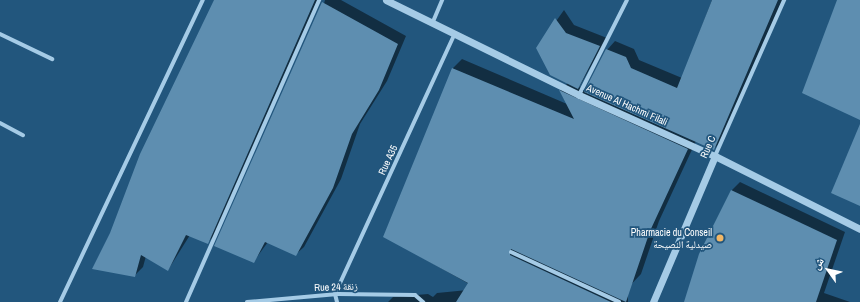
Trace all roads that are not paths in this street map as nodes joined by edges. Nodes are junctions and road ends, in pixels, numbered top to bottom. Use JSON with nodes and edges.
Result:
{"nodes":[{"id":1,"x":203,"y":0,"type":"edge"},
{"id":2,"x":319,"y":0,"type":"edge"},
{"id":3,"x":386,"y":0,"type":"edge"},
{"id":4,"x":442,"y":0,"type":"edge"},
{"id":5,"x":627,"y":0,"type":"edge"},
{"id":6,"x":784,"y":0,"type":"edge"},
{"id":7,"x":432,"y":24,"type":"junction"},
{"id":8,"x":456,"y":33,"type":"junction"},
{"id":9,"x":0,"y":34,"type":"edge"},
{"id":10,"x":52,"y":59,"type":"dead end"},
{"id":11,"x":579,"y":95,"type":"junction"},
{"id":12,"x":0,"y":123,"type":"edge"},
{"id":13,"x":23,"y":135,"type":"dead end"},
{"id":14,"x":715,"y":156,"type":"junction"},
{"id":15,"x":860,"y":228,"type":"edge"},
{"id":16,"x":511,"y":252,"type":"dead end"},
{"id":17,"x":335,"y":294,"type":"junction"},
{"id":18,"x":60,"y":302,"type":"edge"},
{"id":19,"x":186,"y":302,"type":"edge"},
{"id":20,"x":247,"y":302,"type":"edge"},
{"id":21,"x":256,"y":302,"type":"edge"},
{"id":22,"x":337,"y":302,"type":"edge"},
{"id":23,"x":423,"y":302,"type":"edge"},
{"id":24,"x":619,"y":302,"type":"edge"},
{"id":25,"x":653,"y":302,"type":"edge"}],
"edges":[{"from":1,"to":18,"type":"street"},
{"from":2,"to":19,"type":"street"},
{"from":3,"to":7,"type":"street","name":"Avenue Al Hachmi Filali"},
{"from":4,"to":7,"type":"street"},
{"from":5,"to":11,"type":"street"},
{"from":6,"to":14,"type":"street","name":"Rue C"},
{"from":7,"to":8,"type":"street","name":"Avenue Al Hachmi Filali"},
{"from":8,"to":11,"type":"street","name":"Avenue Al Hachmi Filali"},
{"from":8,"to":17,"type":"street","name":"Rue A35"},
{"from":9,"to":10,"type":"street"},
{"from":11,"to":14,"type":"street","name":"Avenue Al Hachmi Filali"},
{"from":12,"to":13,"type":"street"},
{"from":14,"to":15,"type":"street","name":"Avenue Al Hachmi Filali"},
{"from":14,"to":25,"type":"street","name":"Rue C"},
{"from":16,"to":24,"type":"street"},
{"from":17,"to":21,"type":"street","name":"Rue 24 زنقة"},
{"from":17,"to":22,"type":"street"},
{"from":17,"to":23,"type":"street","name":"Rue 24 زنقة"},
{"from":20,"to":21,"type":"street","name":"Rue 24 زنقة"}]}
